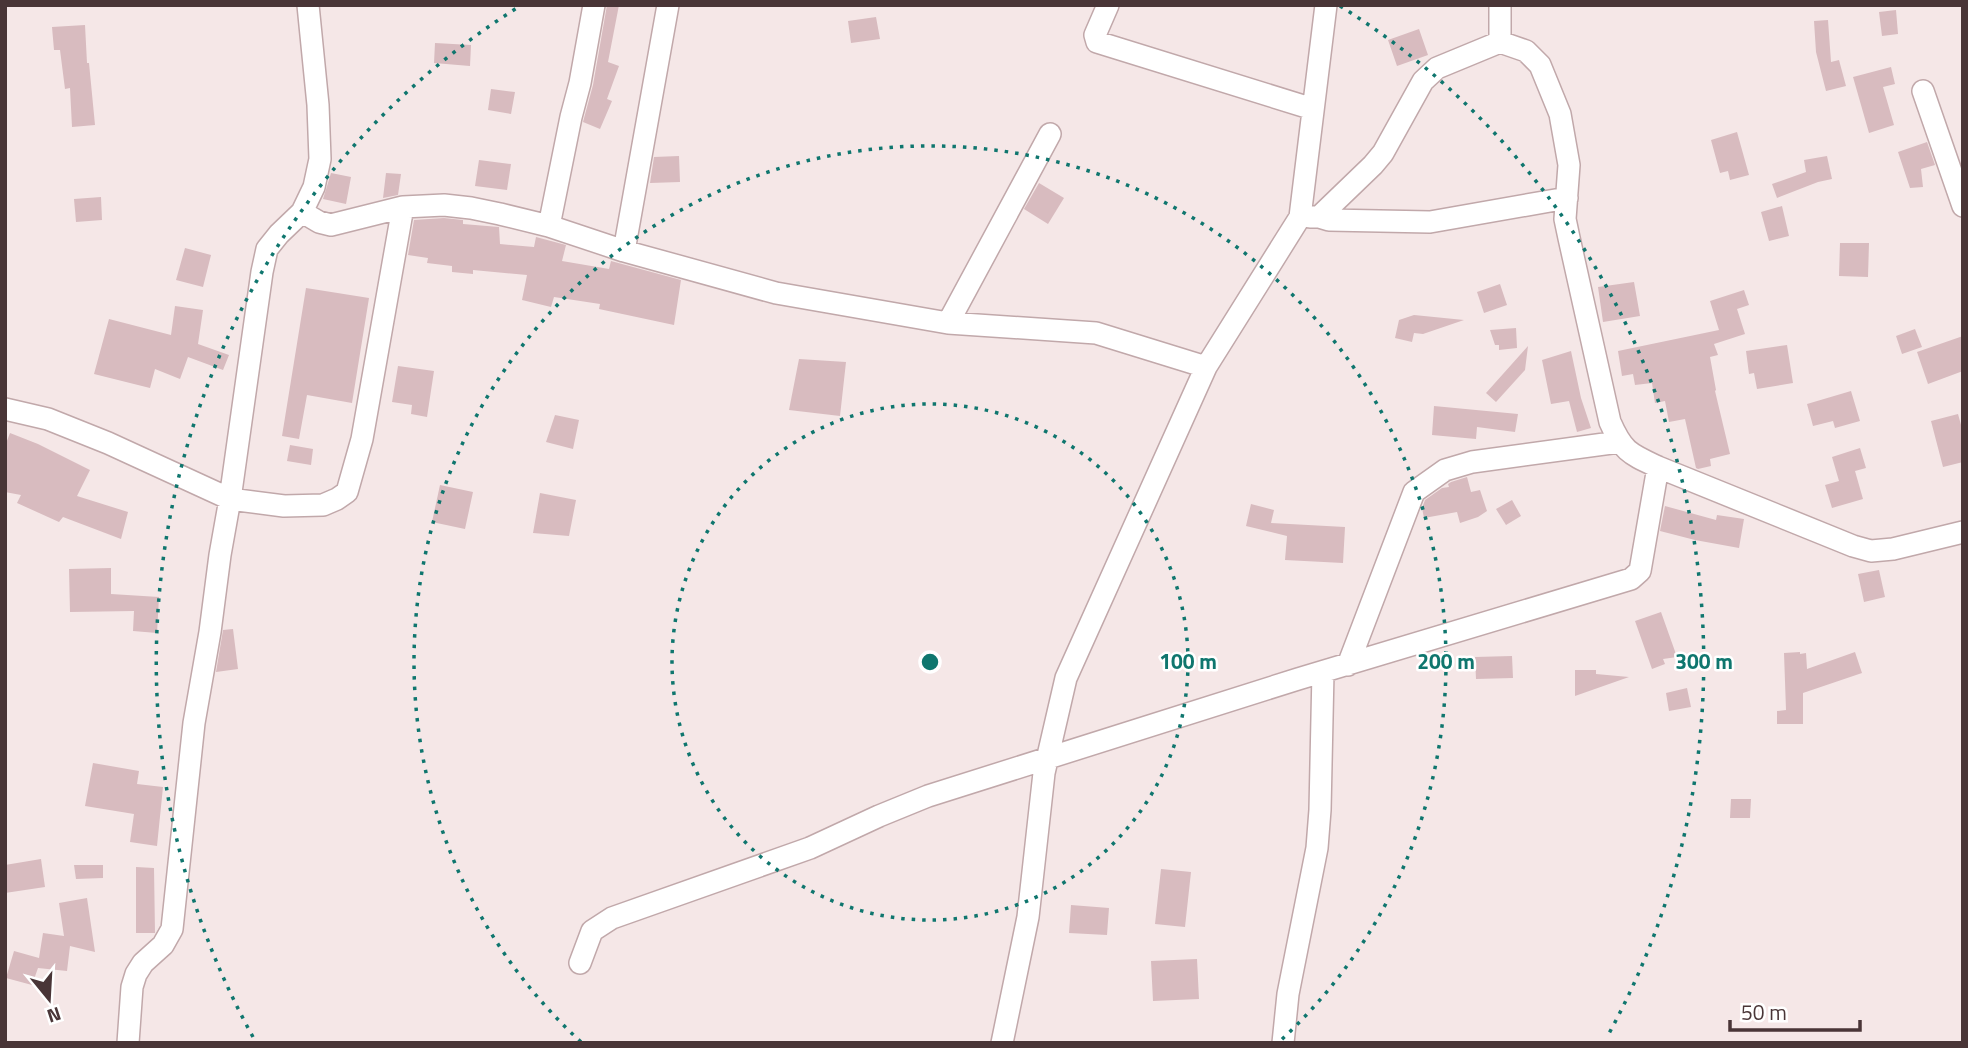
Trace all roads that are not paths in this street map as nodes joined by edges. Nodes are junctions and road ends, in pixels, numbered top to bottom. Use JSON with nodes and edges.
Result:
{"nodes":[{"id":1,"x":308,"y":5,"type":"edge"},
{"id":2,"x":594,"y":5,"type":"edge"},
{"id":3,"x":668,"y":5,"type":"edge"},
{"id":4,"x":1108,"y":5,"type":"edge"},
{"id":5,"x":1326,"y":5,"type":"edge"},
{"id":6,"x":1500,"y":5,"type":"edge"},
{"id":7,"x":1500,"y":42,"type":"junction"},
{"id":8,"x":1923,"y":91,"type":"dead end"},
{"id":9,"x":1313,"y":109,"type":"junction"},
{"id":10,"x":1050,"y":134,"type":"dead end"},
{"id":11,"x":1567,"y":198,"type":"junction"},
{"id":12,"x":1963,"y":206,"type":"edge"},
{"id":13,"x":403,"y":207,"type":"junction"},
{"id":14,"x":302,"y":212,"type":"junction"},
{"id":15,"x":1309,"y":217,"type":"junction"},
{"id":16,"x":549,"y":226,"type":"junction"},
{"id":17,"x":624,"y":251,"type":"junction"},
{"id":18,"x":948,"y":323,"type":"junction"},
{"id":19,"x":1206,"y":367,"type":"junction"},
{"id":20,"x":5,"y":409,"type":"edge"},
{"id":21,"x":1619,"y":442,"type":"junction"},
{"id":22,"x":1658,"y":467,"type":"junction"},
{"id":23,"x":230,"y":499,"type":"junction"},
{"id":24,"x":1963,"y":532,"type":"edge"},
{"id":25,"x":1348,"y":664,"type":"junction"},
{"id":26,"x":1323,"y":672,"type":"junction"},
{"id":27,"x":1047,"y":759,"type":"junction"},
{"id":28,"x":580,"y":963,"type":"dead end"},
{"id":29,"x":128,"y":1043,"type":"edge"},
{"id":30,"x":1002,"y":1043,"type":"edge"},
{"id":31,"x":1283,"y":1043,"type":"edge"}],
"edges":[{"from":1,"to":14,"type":"street"},
{"from":2,"to":16,"type":"street"},
{"from":3,"to":17,"type":"street"},
{"from":4,"to":9,"type":"street"},
{"from":5,"to":9,"type":"street"},
{"from":6,"to":7,"type":"street"},
{"from":7,"to":11,"type":"street"},
{"from":7,"to":15,"type":"street"},
{"from":8,"to":12,"type":"street"},
{"from":9,"to":15,"type":"street"},
{"from":10,"to":18,"type":"street"},
{"from":11,"to":15,"type":"street"},
{"from":11,"to":21,"type":"street"},
{"from":13,"to":14,"type":"street"},
{"from":13,"to":16,"type":"street"},
{"from":13,"to":23,"type":"street"},
{"from":14,"to":23,"type":"street"},
{"from":15,"to":19,"type":"street"},
{"from":16,"to":17,"type":"street"},
{"from":17,"to":18,"type":"street"},
{"from":18,"to":19,"type":"street"},
{"from":19,"to":27,"type":"street"},
{"from":20,"to":23,"type":"street"},
{"from":21,"to":22,"type":"street"},
{"from":21,"to":25,"type":"street"},
{"from":22,"to":24,"type":"street"},
{"from":22,"to":25,"type":"street"},
{"from":23,"to":29,"type":"street"},
{"from":25,"to":26,"type":"street"},
{"from":26,"to":27,"type":"street"},
{"from":26,"to":31,"type":"street"},
{"from":27,"to":28,"type":"street"},
{"from":27,"to":30,"type":"street"}]}
